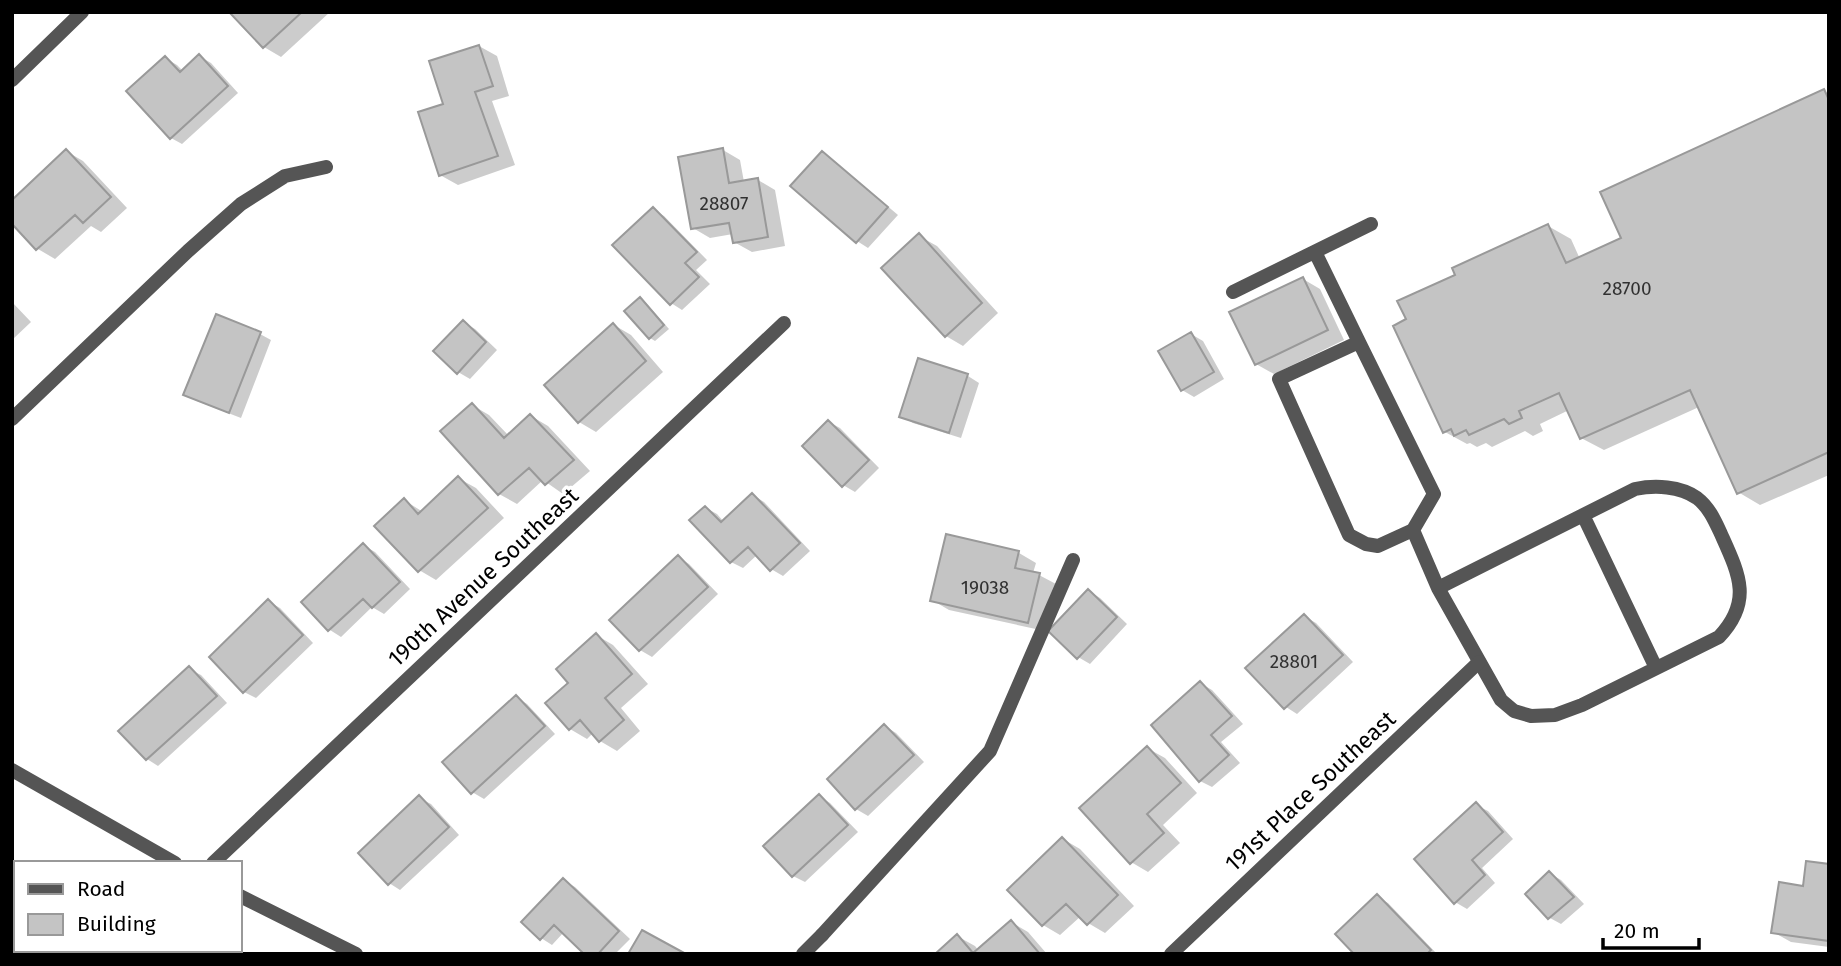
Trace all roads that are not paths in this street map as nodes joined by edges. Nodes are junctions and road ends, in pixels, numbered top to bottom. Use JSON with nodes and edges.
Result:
{"nodes":[{"id":1,"x":82,"y":12,"type":"edge"},
{"id":2,"x":12,"y":80,"type":"edge"},
{"id":3,"x":326,"y":167,"type":"dead end"},
{"id":4,"x":1371,"y":224,"type":"dead end"},
{"id":5,"x":1315,"y":252,"type":"junction"},
{"id":6,"x":1233,"y":292,"type":"dead end"},
{"id":7,"x":784,"y":323,"type":"dead end"},
{"id":8,"x":1359,"y":342,"type":"junction"},
{"id":9,"x":12,"y":419,"type":"edge"},
{"id":10,"x":1583,"y":515,"type":"junction"},
{"id":11,"x":1413,"y":530,"type":"junction"},
{"id":12,"x":1073,"y":560,"type":"dead end"},
{"id":13,"x":1438,"y":589,"type":"junction"},
{"id":14,"x":1479,"y":662,"type":"junction"},
{"id":15,"x":1656,"y":668,"type":"junction"},
{"id":16,"x":12,"y":770,"type":"edge"},
{"id":17,"x":172,"y":861,"type":"edge"},
{"id":18,"x":215,"y":861,"type":"edge"},
{"id":19,"x":242,"y":897,"type":"edge"},
{"id":20,"x":356,"y":954,"type":"edge"},
{"id":21,"x":803,"y":954,"type":"edge"},
{"id":22,"x":1171,"y":954,"type":"edge"}],
"edges":[{"from":1,"to":2,"type":"street"},
{"from":3,"to":9,"type":"street"},
{"from":4,"to":5,"type":"street"},
{"from":5,"to":6,"type":"street"},
{"from":5,"to":8,"type":"street"},
{"from":7,"to":18,"type":"street","name":"190th Avenue Southeast"},
{"from":8,"to":11,"type":"street"},
{"from":8,"to":11,"type":"street"},
{"from":10,"to":13,"type":"street"},
{"from":10,"to":15,"type":"street"},
{"from":10,"to":15,"type":"street"},
{"from":11,"to":13,"type":"street"},
{"from":12,"to":21,"type":"street"},
{"from":13,"to":14,"type":"street"},
{"from":14,"to":15,"type":"street"},
{"from":14,"to":22,"type":"street","name":"191st Place Southeast"},
{"from":16,"to":17,"type":"street"},
{"from":19,"to":20,"type":"street"}]}
